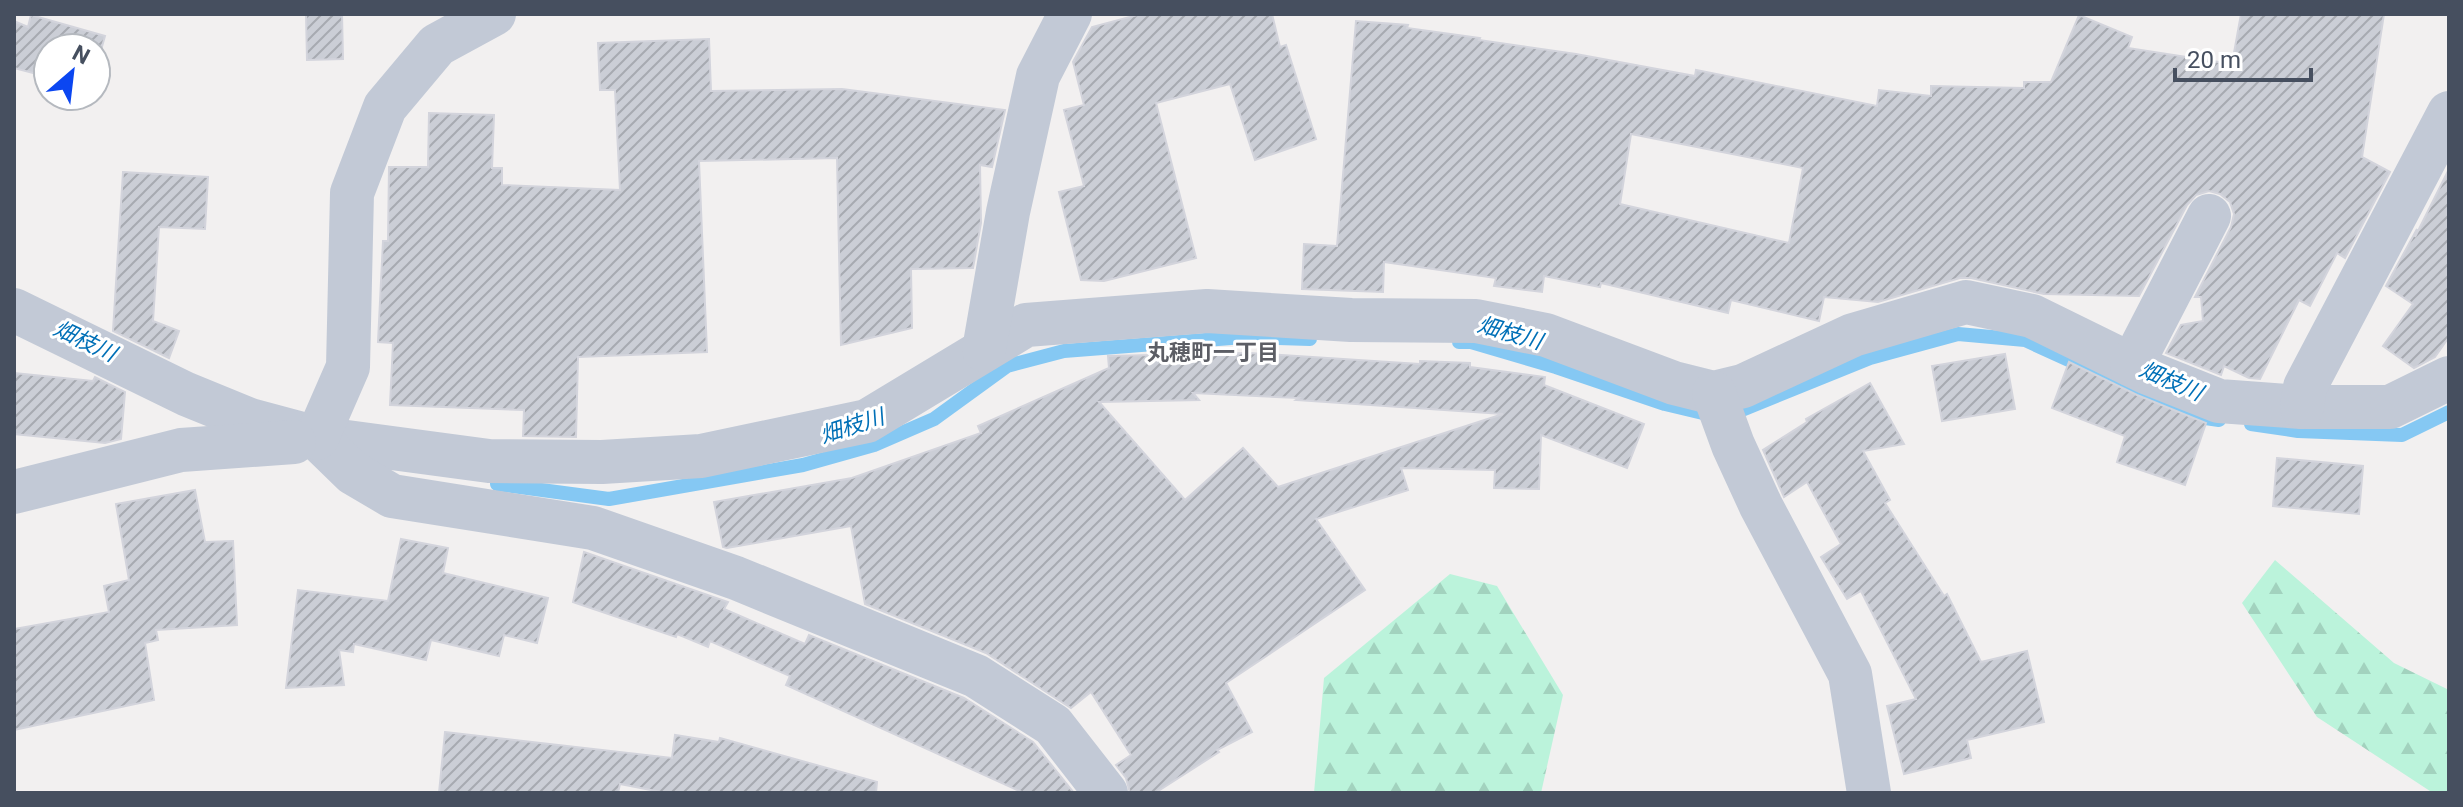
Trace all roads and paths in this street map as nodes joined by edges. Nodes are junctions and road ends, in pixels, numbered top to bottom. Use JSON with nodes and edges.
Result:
{"nodes":[{"id":1,"x":494,"y":14,"type":"edge"},
{"id":2,"x":1070,"y":14,"type":"edge"},
{"id":3,"x":2449,"y":113,"type":"edge"},
{"id":4,"x":2209,"y":216,"type":"dead end"},
{"id":5,"x":14,"y":310,"type":"edge"},
{"id":6,"x":984,"y":350,"type":"junction"},
{"id":7,"x":2132,"y":365,"type":"junction"},
{"id":8,"x":2449,"y":378,"type":"edge"},
{"id":9,"x":2302,"y":407,"type":"junction"},
{"id":10,"x":1723,"y":416,"type":"junction"},
{"id":11,"x":317,"y":438,"type":"junction"},
{"id":12,"x":14,"y":492,"type":"edge"},
{"id":13,"x":1106,"y":793,"type":"edge"},
{"id":14,"x":1869,"y":793,"type":"edge"}],
"edges":[{"from":1,"to":11,"type":"street"},
{"from":2,"to":6,"type":"street"},
{"from":3,"to":9,"type":"street"},
{"from":4,"to":7,"type":"street"},
{"from":5,"to":11,"type":"street"},
{"from":6,"to":10,"type":"street"},
{"from":6,"to":11,"type":"street"},
{"from":7,"to":9,"type":"street"},
{"from":7,"to":10,"type":"street"},
{"from":8,"to":9,"type":"street"},
{"from":10,"to":14,"type":"street"},
{"from":11,"to":12,"type":"street"},
{"from":11,"to":13,"type":"street"}]}
